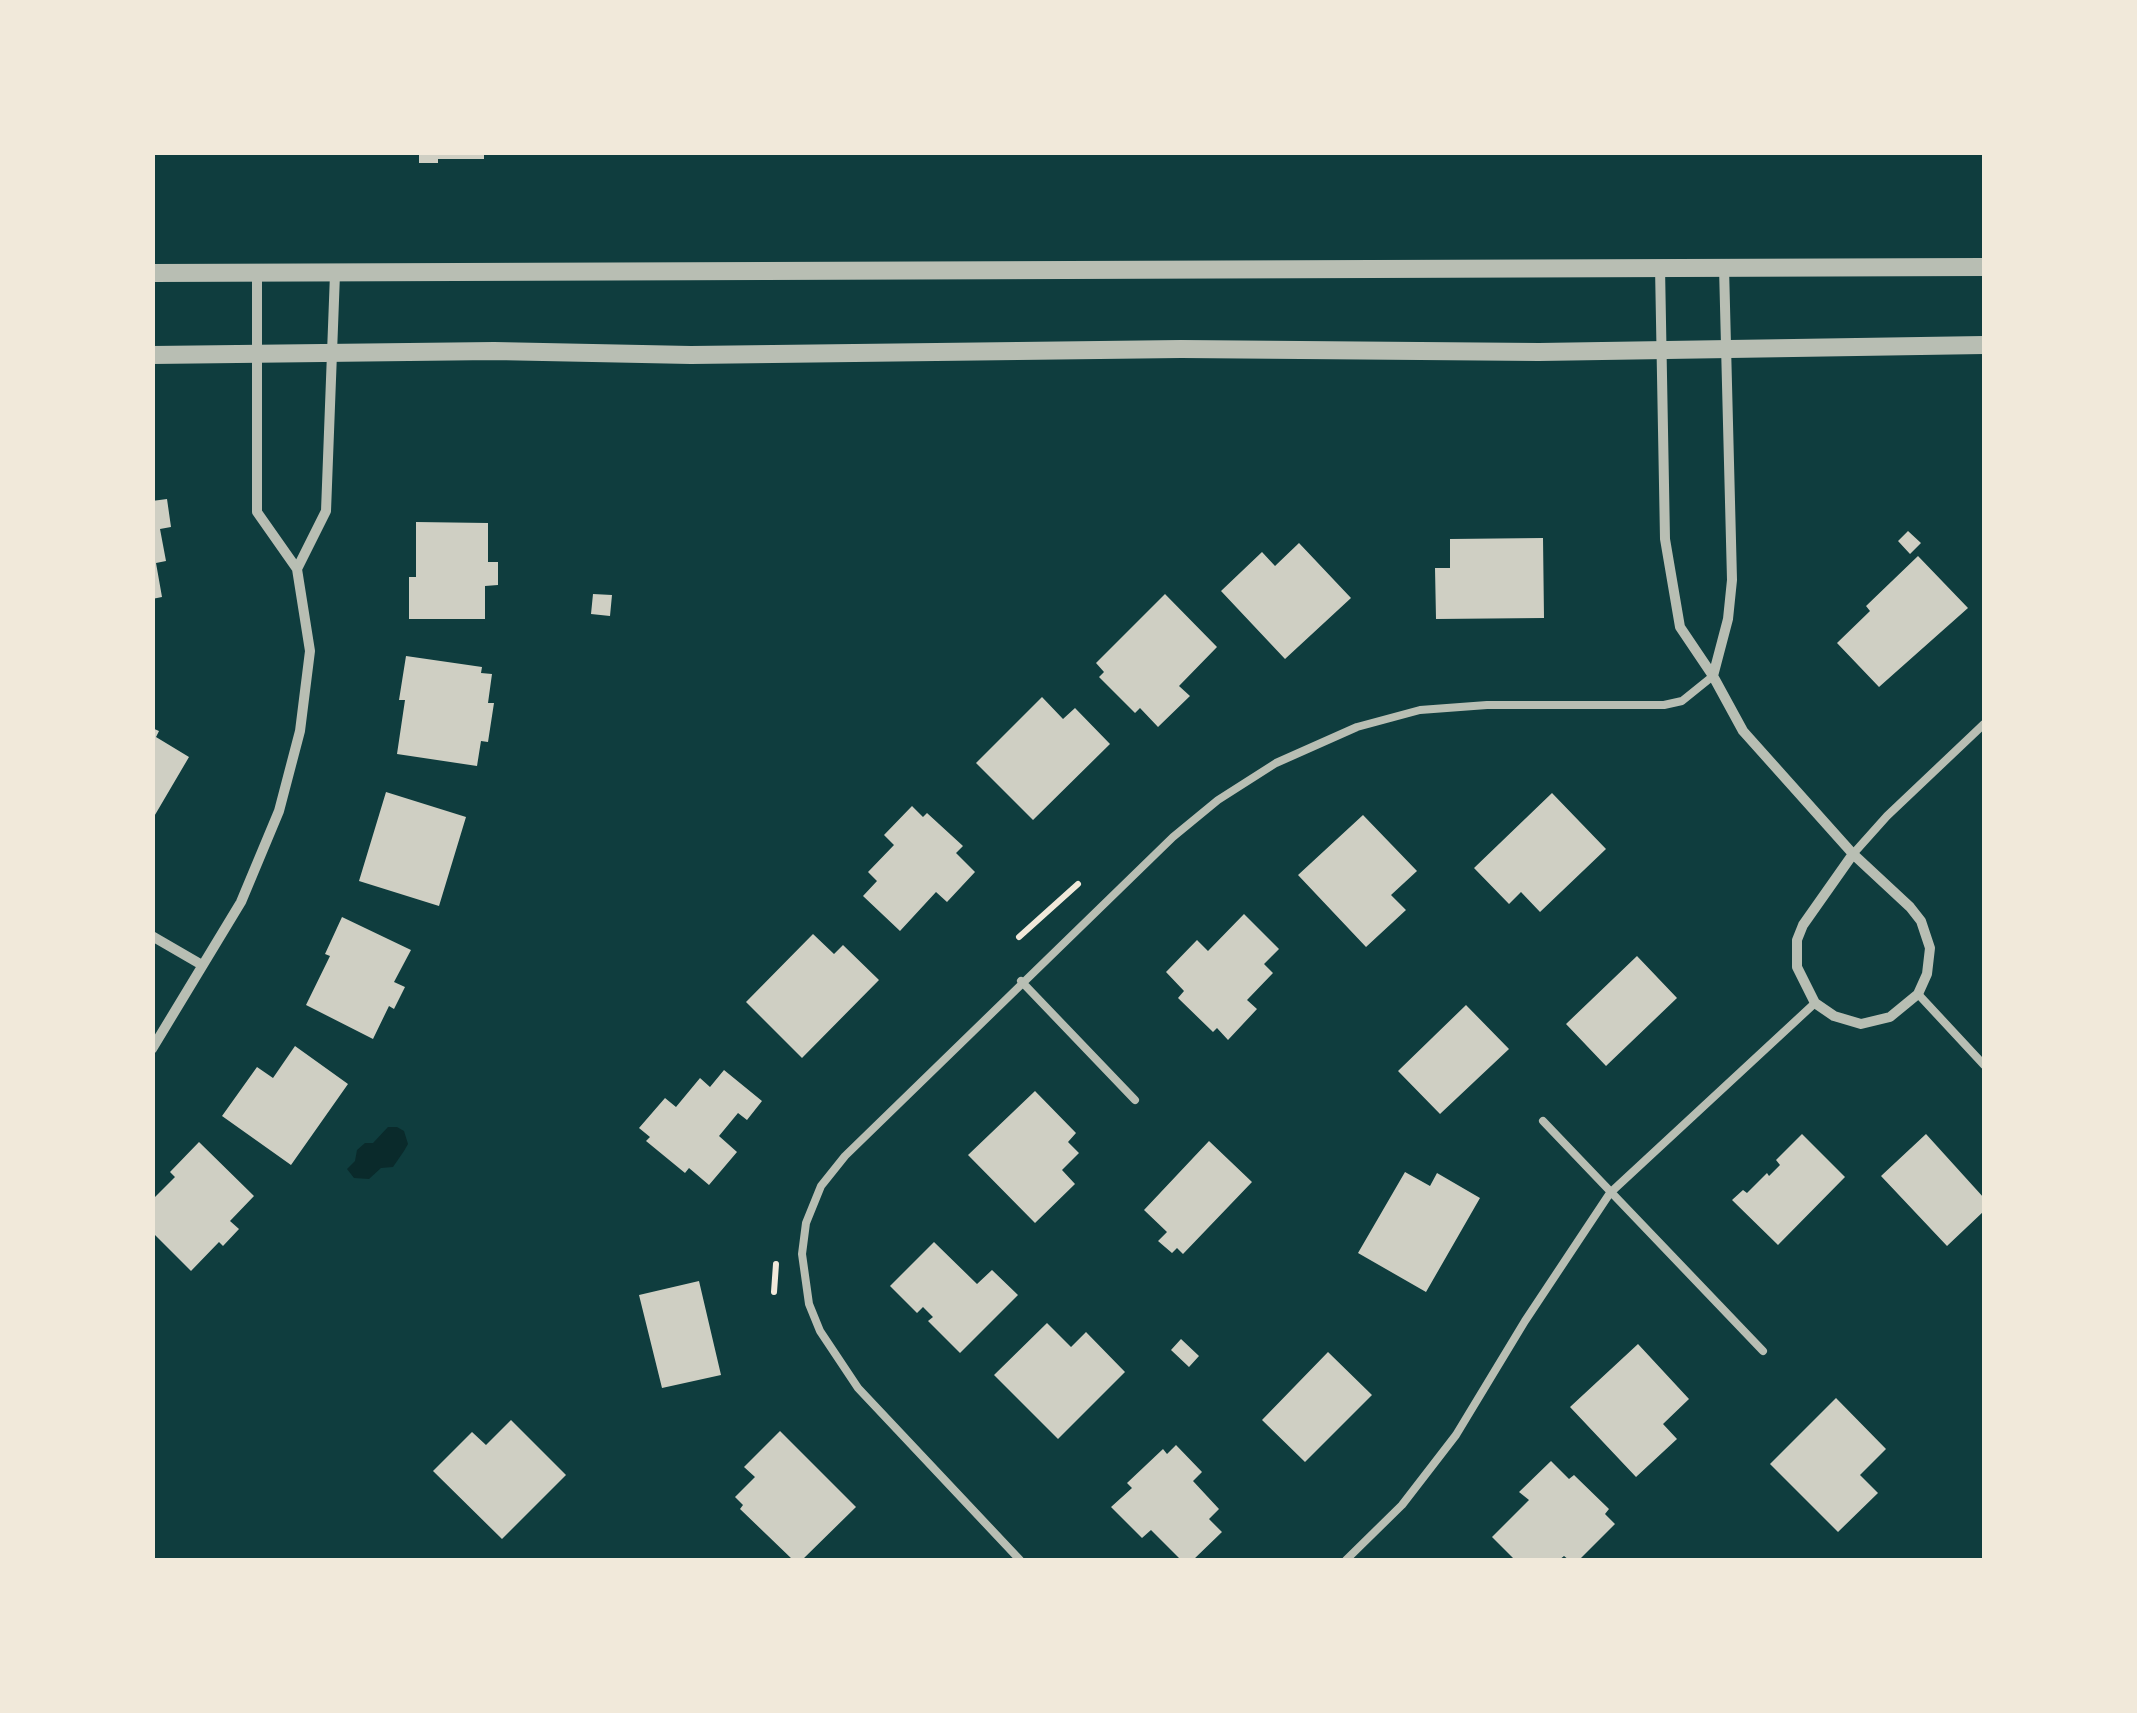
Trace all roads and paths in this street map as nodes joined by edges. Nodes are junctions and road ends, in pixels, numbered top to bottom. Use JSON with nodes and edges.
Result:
{"nodes":[{"id":1,"x":1660,"y":267,"type":"junction"},
{"id":2,"x":1724,"y":267,"type":"junction"},
{"id":3,"x":1984,"y":267,"type":"edge"},
{"id":4,"x":152,"y":273,"type":"edge"},
{"id":5,"x":257,"y":273,"type":"junction"},
{"id":6,"x":334,"y":274,"type":"junction"},
{"id":7,"x":1984,"y":345,"type":"edge"},
{"id":8,"x":1663,"y":350,"type":"junction"},
{"id":9,"x":1728,"y":350,"type":"junction"},
{"id":10,"x":331,"y":353,"type":"junction"},
{"id":11,"x":257,"y":354,"type":"junction"},
{"id":12,"x":152,"y":355,"type":"edge"},
{"id":13,"x":297,"y":569,"type":"junction"},
{"id":14,"x":1713,"y":676,"type":"junction"},
{"id":15,"x":1984,"y":724,"type":"edge"},
{"id":16,"x":1853,"y":854,"type":"junction"},
{"id":17,"x":1078,"y":884,"type":"dead end"},
{"id":18,"x":152,"y":936,"type":"edge"},
{"id":19,"x":1018,"y":937,"type":"dead end"},
{"id":20,"x":202,"y":965,"type":"junction"},
{"id":21,"x":1021,"y":981,"type":"junction"},
{"id":22,"x":1918,"y":994,"type":"junction"},
{"id":23,"x":1815,"y":1003,"type":"junction"},
{"id":24,"x":152,"y":1049,"type":"edge"},
{"id":25,"x":1984,"y":1065,"type":"edge"},
{"id":26,"x":1135,"y":1100,"type":"dead end"},
{"id":27,"x":1543,"y":1121,"type":"dead end"},
{"id":28,"x":1610,"y":1193,"type":"junction"},
{"id":29,"x":1763,"y":1351,"type":"dead end"},
{"id":30,"x":1020,"y":1560,"type":"edge"},
{"id":31,"x":1346,"y":1560,"type":"edge"}],
"edges":[{"from":1,"to":2,"type":"street"},
{"from":1,"to":6,"type":"street"},
{"from":1,"to":8,"type":"street"},
{"from":2,"to":3,"type":"street"},
{"from":2,"to":9,"type":"street"},
{"from":4,"to":5,"type":"street"},
{"from":5,"to":6,"type":"street"},
{"from":5,"to":11,"type":"street"},
{"from":6,"to":10,"type":"street"},
{"from":7,"to":9,"type":"street"},
{"from":8,"to":9,"type":"street"},
{"from":8,"to":10,"type":"street"},
{"from":8,"to":14,"type":"street"},
{"from":9,"to":14,"type":"street"},
{"from":10,"to":11,"type":"street"},
{"from":10,"to":13,"type":"street"},
{"from":11,"to":12,"type":"street"},
{"from":11,"to":13,"type":"street"},
{"from":13,"to":20,"type":"street"},
{"from":14,"to":16,"type":"street"},
{"from":14,"to":21,"type":"lane"},
{"from":15,"to":16,"type":"lane"},
{"from":16,"to":22,"type":"street"},
{"from":16,"to":23,"type":"street"},
{"from":17,"to":19,"type":"path"},
{"from":18,"to":20,"type":"street"},
{"from":20,"to":24,"type":"street"},
{"from":21,"to":26,"type":"lane"},
{"from":21,"to":30,"type":"lane"},
{"from":22,"to":23,"type":"street"},
{"from":22,"to":25,"type":"lane"},
{"from":23,"to":28,"type":"lane"},
{"from":27,"to":28,"type":"lane"},
{"from":28,"to":29,"type":"lane"},
{"from":28,"to":31,"type":"lane"}]}
